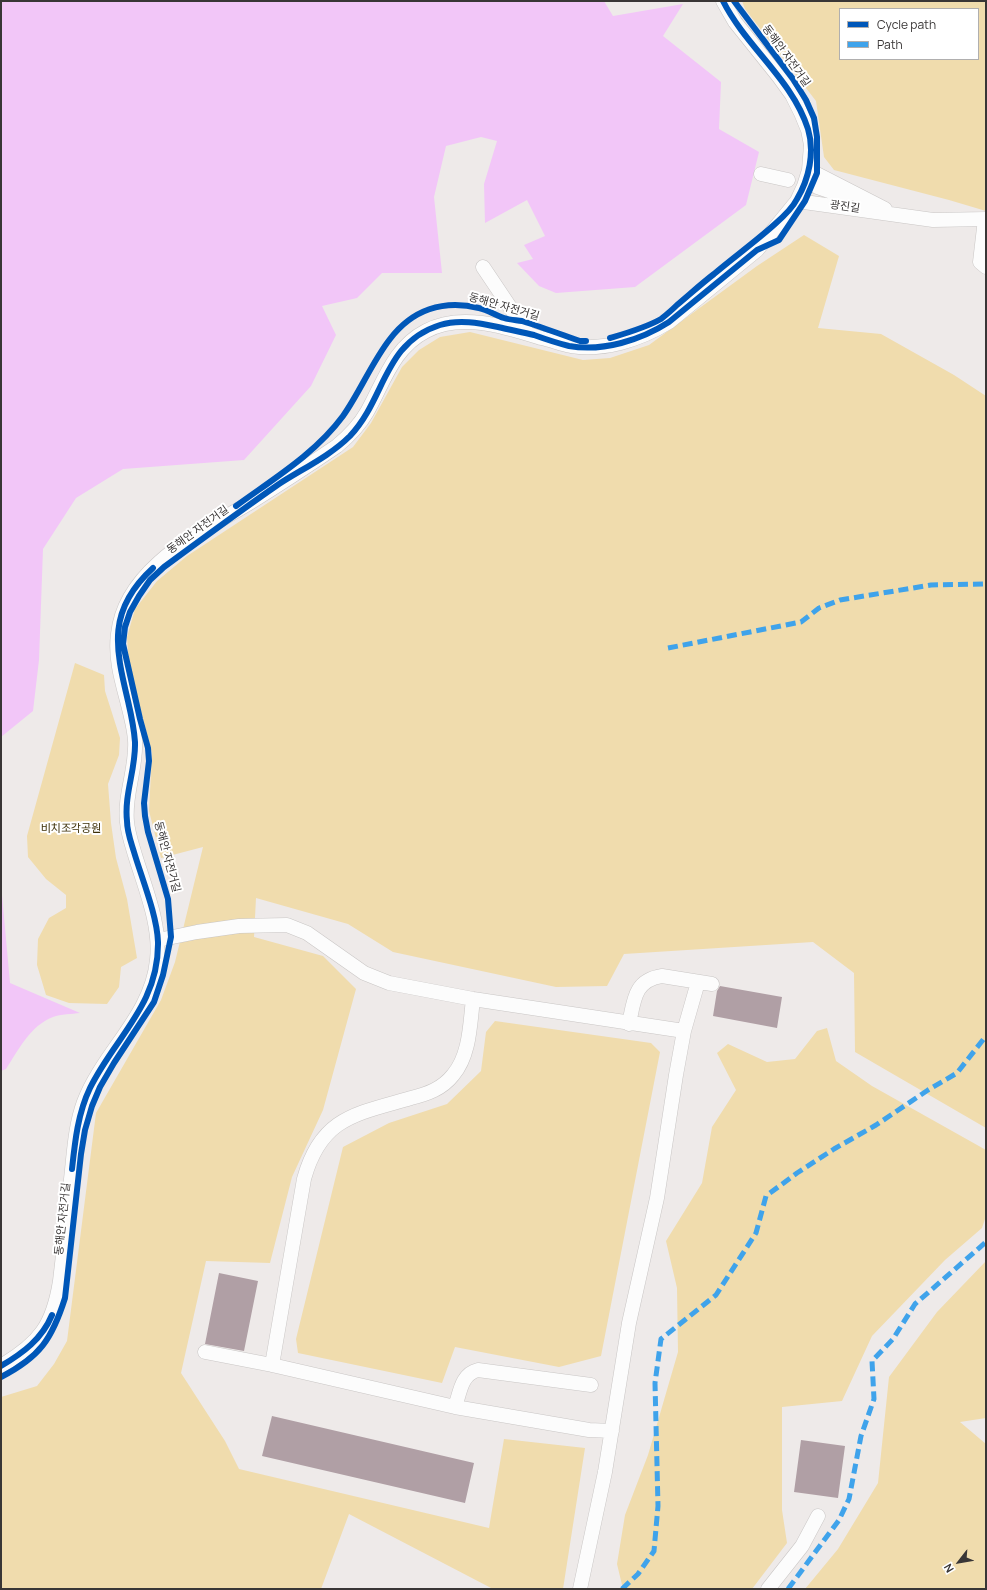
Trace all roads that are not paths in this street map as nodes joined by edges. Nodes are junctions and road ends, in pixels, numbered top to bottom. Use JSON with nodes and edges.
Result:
{"nodes":[{"id":1,"x":723,"y":1,"type":"edge"},
{"id":2,"x":809,"y":170,"type":"junction"},
{"id":3,"x":761,"y":174,"type":"dead end"},
{"id":4,"x":788,"y":180,"type":"dead end"},
{"id":5,"x":817,"y":187,"type":"dead end"},
{"id":6,"x":797,"y":201,"type":"junction"},
{"id":7,"x":894,"y":214,"type":"junction"},
{"id":8,"x":986,"y":218,"type":"edge"},
{"id":9,"x":483,"y":267,"type":"dead end"},
{"id":10,"x":986,"y":267,"type":"edge"},
{"id":11,"x":528,"y":334,"type":"junction"},
{"id":12,"x":158,"y":940,"type":"junction"},
{"id":13,"x":698,"y":982,"type":"junction"},
{"id":14,"x":712,"y":984,"type":"dead end"},
{"id":15,"x":472,"y":999,"type":"junction"},
{"id":16,"x":629,"y":1024,"type":"junction"},
{"id":17,"x":684,"y":1032,"type":"junction"},
{"id":18,"x":206,"y":1352,"type":"dead end"},
{"id":19,"x":272,"y":1365,"type":"junction"},
{"id":20,"x":1,"y":1366,"type":"edge"},
{"id":21,"x":591,"y":1385,"type":"dead end"},
{"id":22,"x":455,"y":1407,"type":"junction"},
{"id":23,"x":612,"y":1431,"type":"junction"},
{"id":24,"x":818,"y":1516,"type":"dead end"},
{"id":25,"x":580,"y":1589,"type":"edge"},
{"id":26,"x":768,"y":1589,"type":"edge"}],
"edges":[{"from":1,"to":2,"type":"street"},
{"from":2,"to":6,"type":"street"},
{"from":2,"to":7,"type":"street","name":"광진길"},
{"from":3,"to":4,"type":"street"},
{"from":5,"to":7,"type":"street"},
{"from":6,"to":7,"type":"street","name":"광진길"},
{"from":6,"to":11,"type":"street"},
{"from":7,"to":8,"type":"street","name":"광진길"},
{"from":8,"to":10,"type":"street"},
{"from":9,"to":11,"type":"street"},
{"from":11,"to":12,"type":"street"},
{"from":12,"to":15,"type":"street"},
{"from":12,"to":20,"type":"street"},
{"from":13,"to":14,"type":"street"},
{"from":13,"to":16,"type":"street"},
{"from":13,"to":17,"type":"street"},
{"from":15,"to":16,"type":"street"},
{"from":15,"to":19,"type":"street"},
{"from":16,"to":17,"type":"street"},
{"from":17,"to":23,"type":"street"},
{"from":18,"to":19,"type":"street"},
{"from":19,"to":22,"type":"street"},
{"from":21,"to":22,"type":"street"},
{"from":22,"to":23,"type":"street"},
{"from":23,"to":25,"type":"street"},
{"from":24,"to":26,"type":"street"}]}
